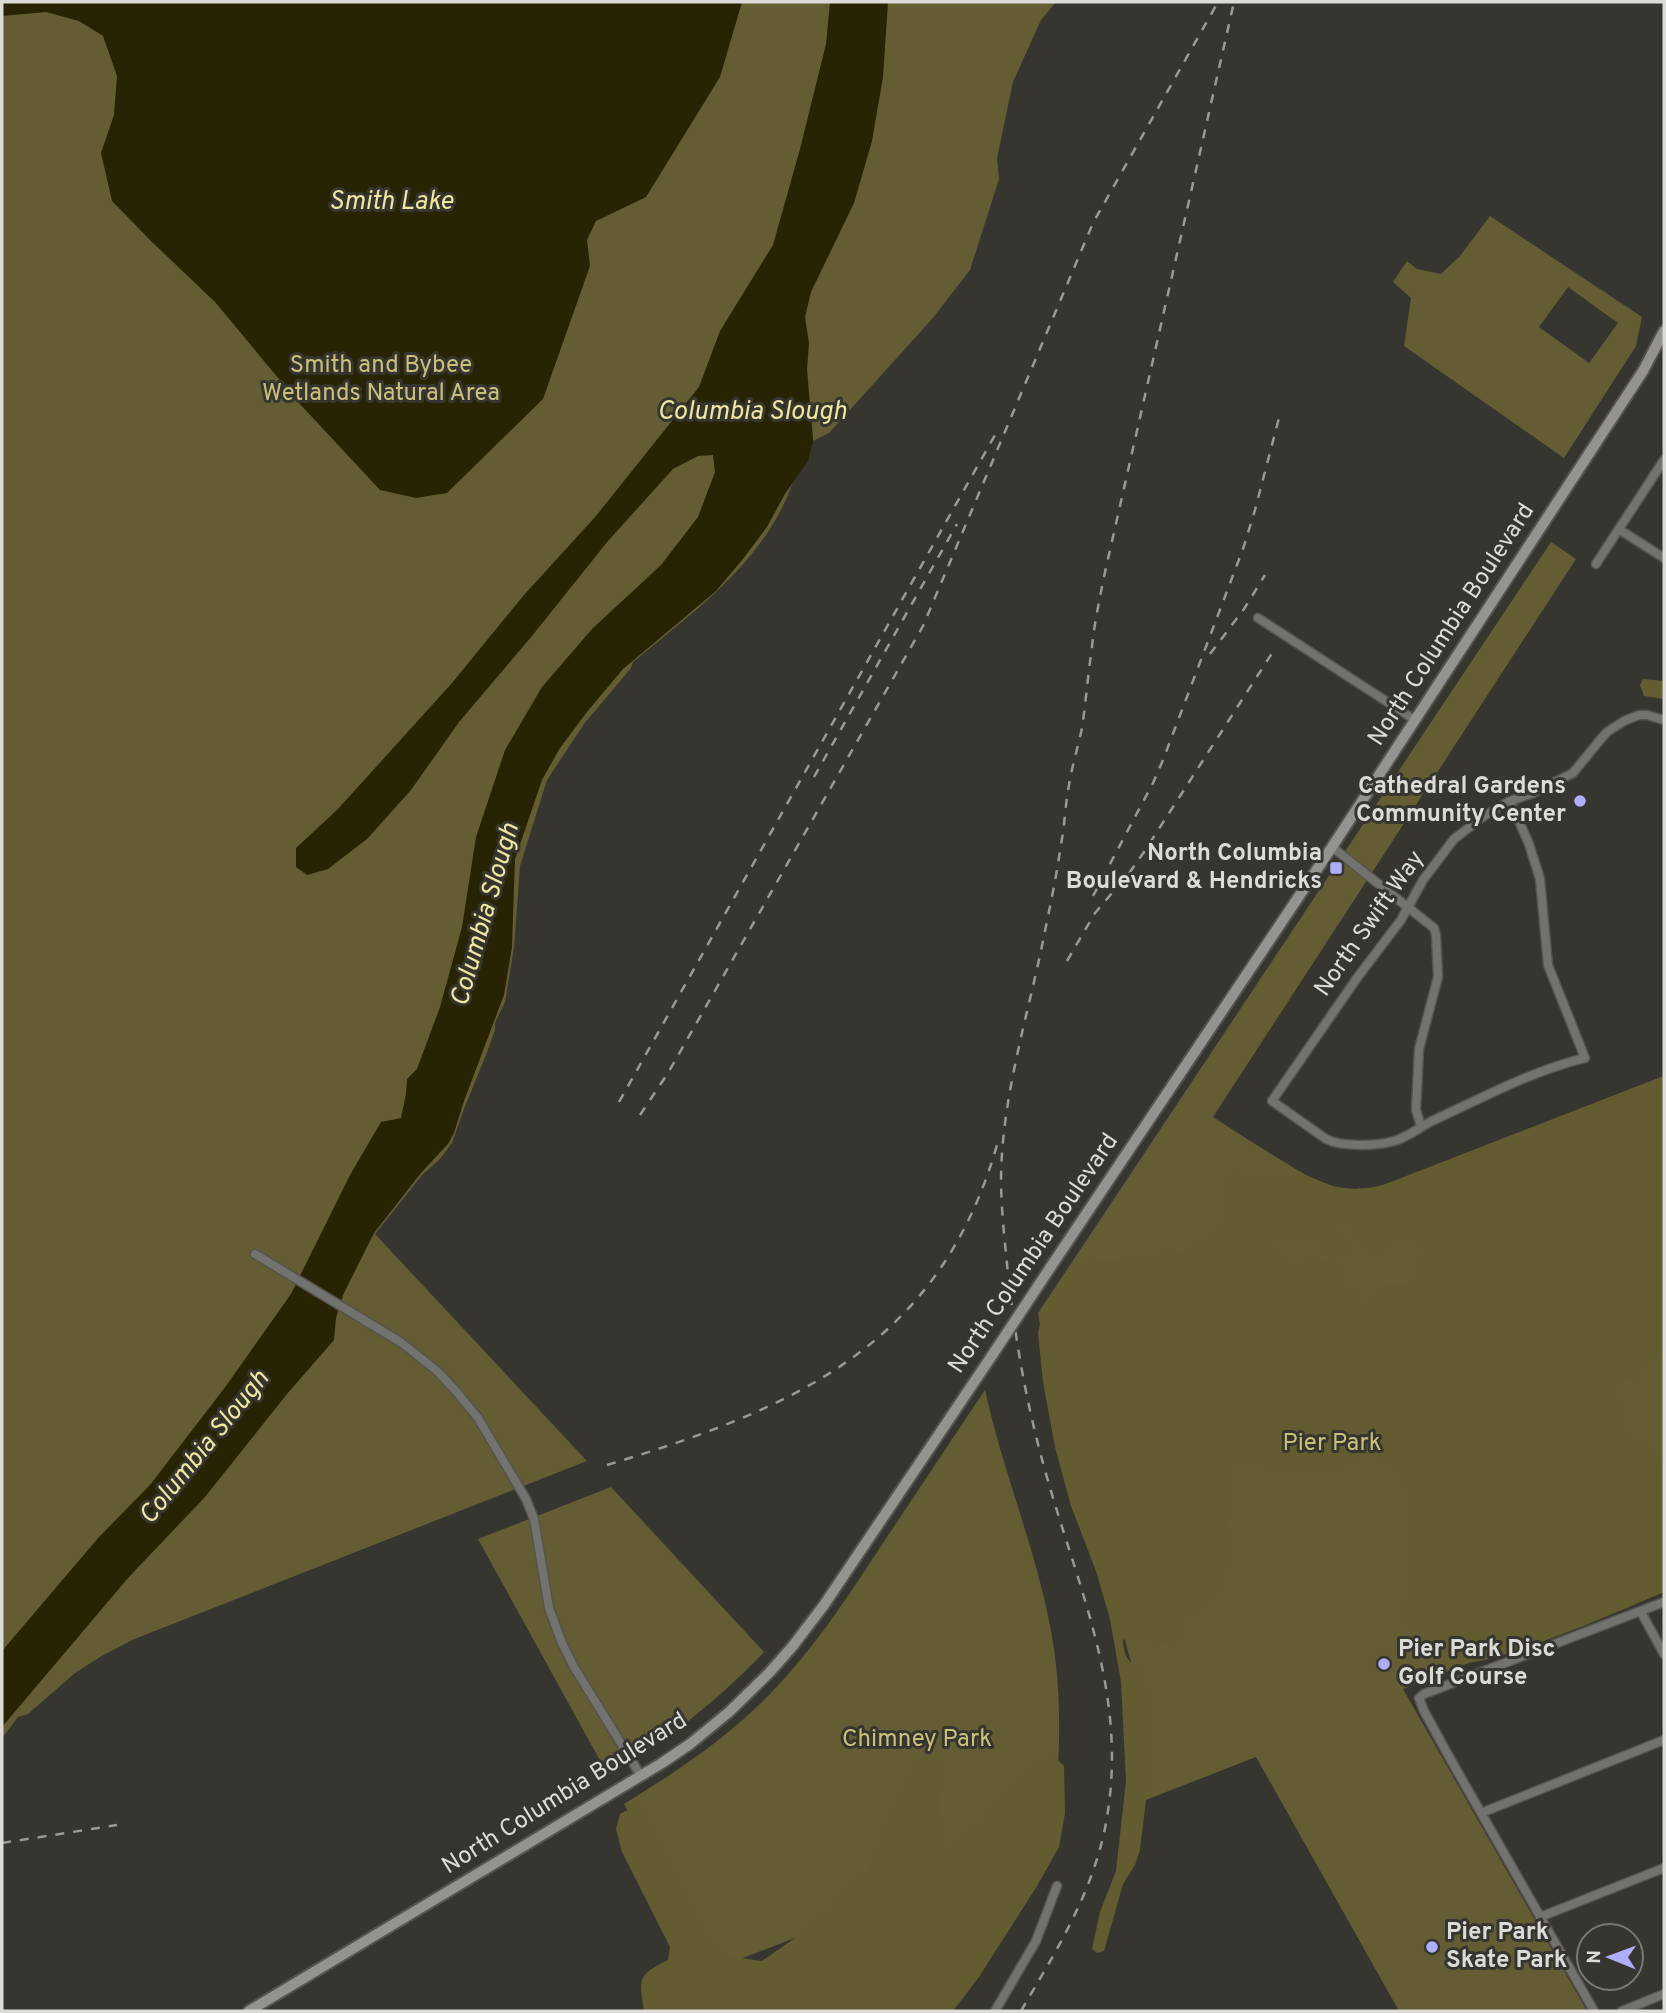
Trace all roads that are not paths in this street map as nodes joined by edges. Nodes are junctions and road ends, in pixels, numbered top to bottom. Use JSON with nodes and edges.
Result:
{"nodes":[{"id":1,"x":1664,"y":331,"type":"edge"},
{"id":2,"x":1664,"y":460,"type":"edge"},
{"id":3,"x":1620,"y":530,"type":"junction"},
{"id":4,"x":1664,"y":558,"type":"edge"},
{"id":5,"x":1596,"y":564,"type":"dead end"},
{"id":6,"x":1258,"y":618,"type":"dead end"},
{"id":7,"x":1415,"y":720,"type":"junction"},
{"id":8,"x":1664,"y":720,"type":"edge"},
{"id":9,"x":1510,"y":801,"type":"junction"},
{"id":10,"x":1332,"y":846,"type":"junction"},
{"id":11,"x":1409,"y":907,"type":"junction"},
{"id":12,"x":1420,"y":1126,"type":"junction"},
{"id":13,"x":255,"y":1254,"type":"dead end"},
{"id":14,"x":1664,"y":1602,"type":"edge"},
{"id":15,"x":1641,"y":1612,"type":"junction"},
{"id":16,"x":1664,"y":1654,"type":"edge"},
{"id":17,"x":1664,"y":1740,"type":"edge"},
{"id":18,"x":641,"y":1776,"type":"junction"},
{"id":19,"x":1481,"y":1813,"type":"junction"},
{"id":20,"x":1664,"y":1868,"type":"edge"},
{"id":21,"x":1057,"y":1886,"type":"dead end"},
{"id":22,"x":1540,"y":1917,"type":"junction"},
{"id":23,"x":1664,"y":1994,"type":"edge"},
{"id":24,"x":249,"y":2011,"type":"edge"},
{"id":25,"x":995,"y":2011,"type":"edge"},
{"id":26,"x":1594,"y":2011,"type":"edge"},
{"id":27,"x":1622,"y":2011,"type":"edge"}],
"edges":[{"from":1,"to":7,"type":"main road","name":"North Columbia Boulevard"},
{"from":2,"to":3,"type":"street"},
{"from":3,"to":4,"type":"street"},
{"from":3,"to":5,"type":"street"},
{"from":6,"to":7,"type":"street"},
{"from":7,"to":10,"type":"main road","name":"North Columbia Boulevard"},
{"from":8,"to":9,"type":"street","name":"North Swift Way"},
{"from":9,"to":11,"type":"street","name":"North Swift Way"},
{"from":9,"to":12,"type":"street"},
{"from":10,"to":11,"type":"street"},
{"from":10,"to":18,"type":"main road","name":"North Columbia Boulevard","bridge":true},
{"from":11,"to":12,"type":"street"},
{"from":11,"to":12,"type":"street","name":"North Swift Way"},
{"from":13,"to":18,"type":"street"},
{"from":14,"to":15,"type":"street"},
{"from":15,"to":16,"type":"street"},
{"from":15,"to":19,"type":"street"},
{"from":17,"to":19,"type":"street"},
{"from":18,"to":24,"type":"main road","name":"North Columbia Boulevard"},
{"from":19,"to":22,"type":"street"},
{"from":20,"to":22,"type":"street"},
{"from":21,"to":25,"type":"street"},
{"from":22,"to":26,"type":"street"},
{"from":23,"to":27,"type":"street"}]}
